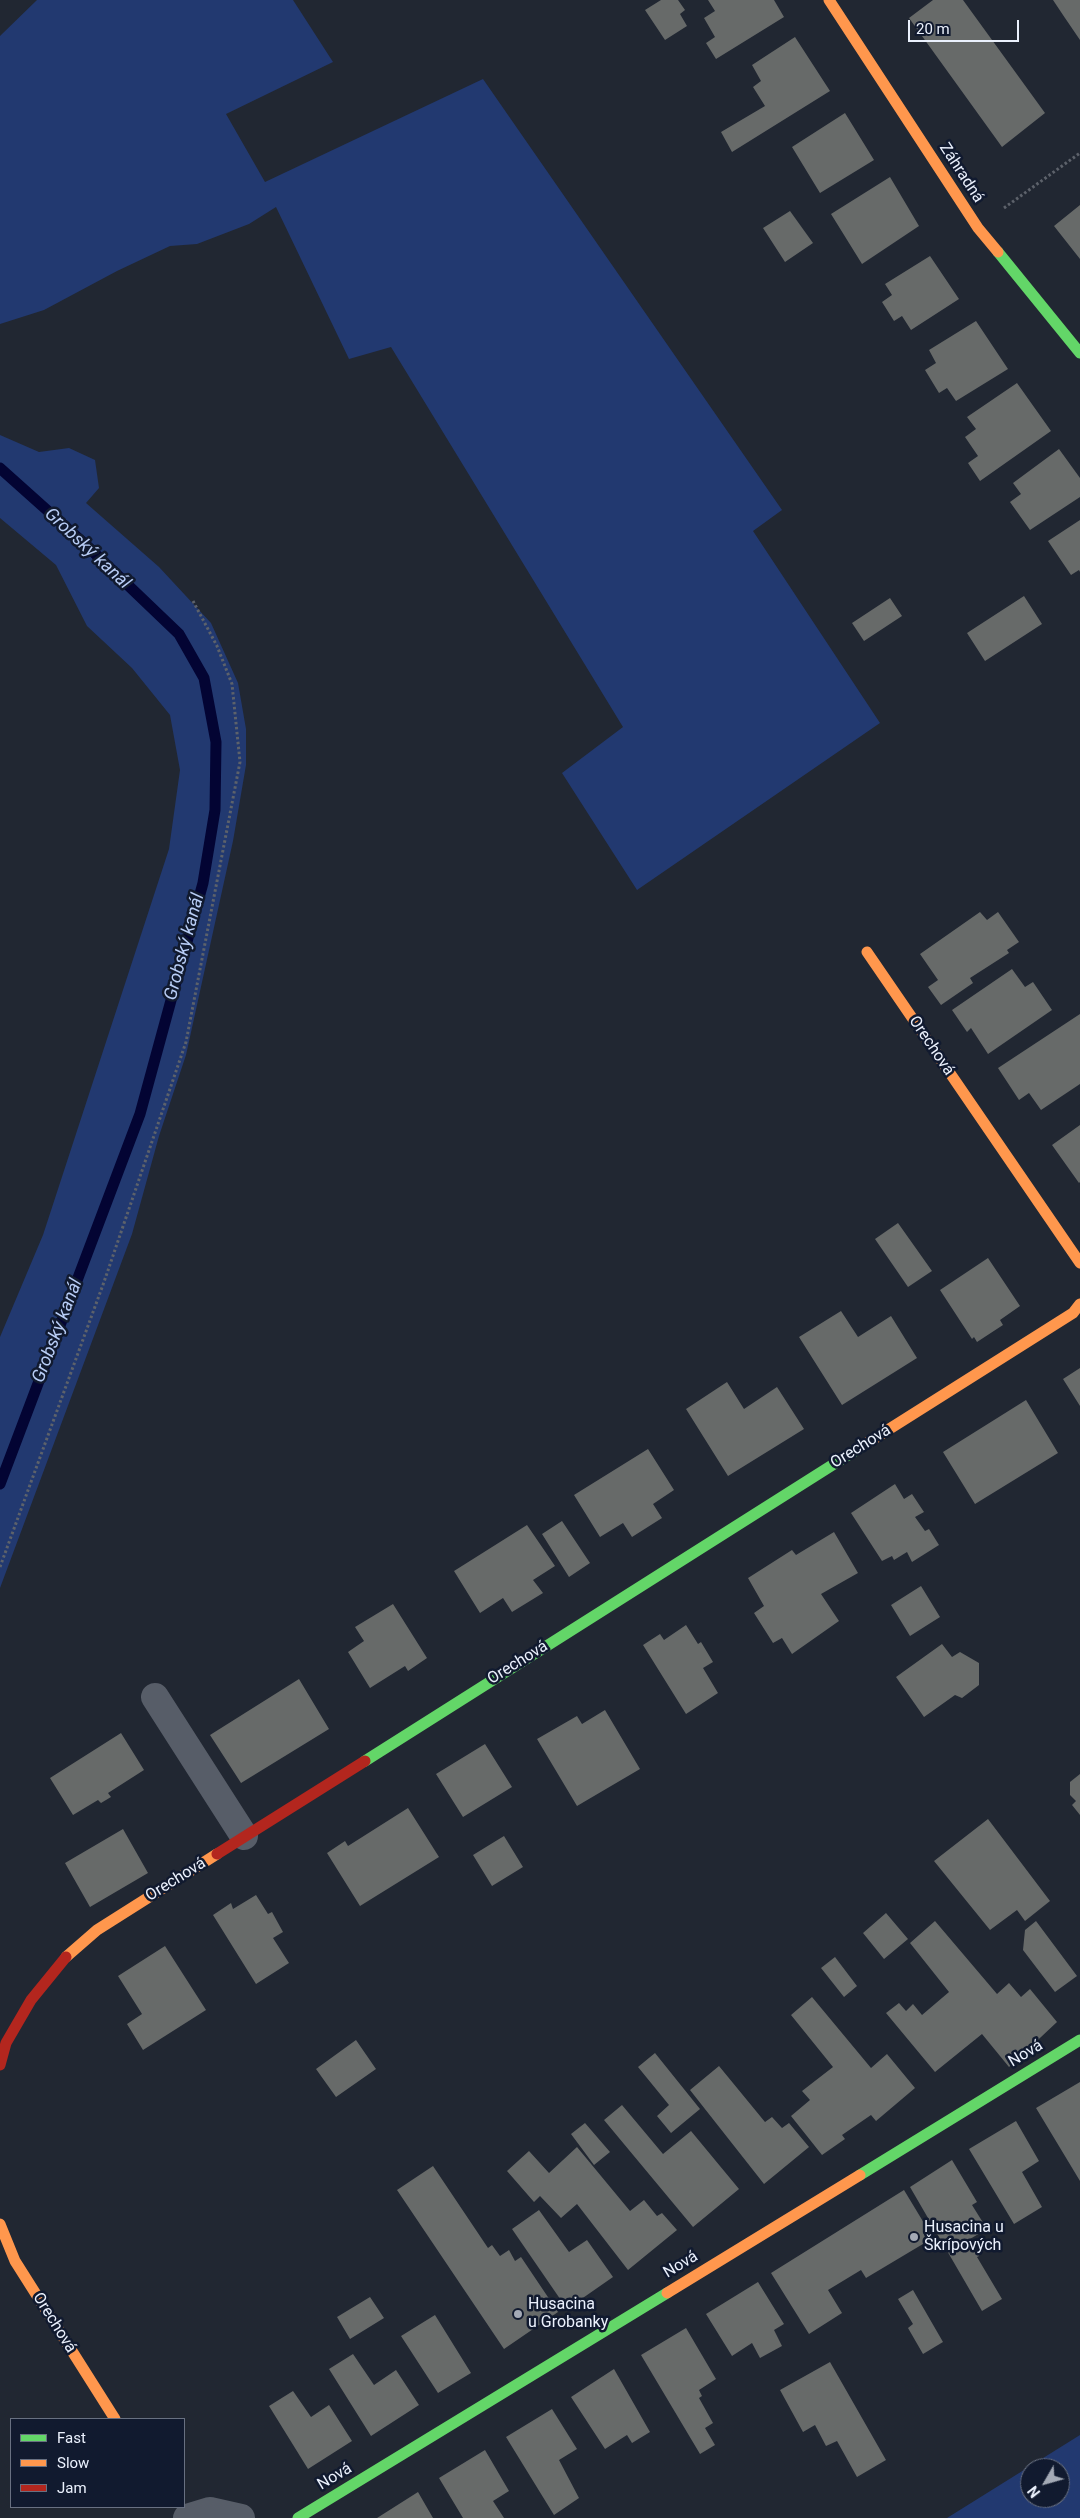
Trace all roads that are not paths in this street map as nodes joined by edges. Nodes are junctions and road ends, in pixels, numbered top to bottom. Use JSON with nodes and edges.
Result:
{"nodes":[{"id":1,"x":829,"y":0,"type":"edge"},
{"id":2,"x":1080,"y":353,"type":"edge"},
{"id":3,"x":867,"y":952,"type":"dead end"},
{"id":4,"x":1080,"y":1263,"type":"edge"},
{"id":5,"x":1080,"y":1304,"type":"edge"},
{"id":6,"x":155,"y":1697,"type":"dead end"},
{"id":7,"x":244,"y":1836,"type":"junction"},
{"id":8,"x":1080,"y":2040,"type":"edge"},
{"id":9,"x":0,"y":2065,"type":"edge"},
{"id":10,"x":0,"y":2224,"type":"edge"},
{"id":11,"x":114,"y":2418,"type":"edge"},
{"id":12,"x":187,"y":2518,"type":"edge"},
{"id":13,"x":241,"y":2518,"type":"edge"},
{"id":14,"x":298,"y":2518,"type":"edge"}],
"edges":[{"from":1,"to":2,"type":"street","name":"Záhradná"},
{"from":3,"to":4,"type":"street","name":"Orechová"},
{"from":5,"to":7,"type":"street","name":"Orechová"},
{"from":6,"to":7,"type":"street"},
{"from":7,"to":9,"type":"street","name":"Orechová"},
{"from":8,"to":14,"type":"street","name":"Nová"},
{"from":10,"to":11,"type":"street","name":"Orechová"},
{"from":12,"to":13,"type":"street"}]}
